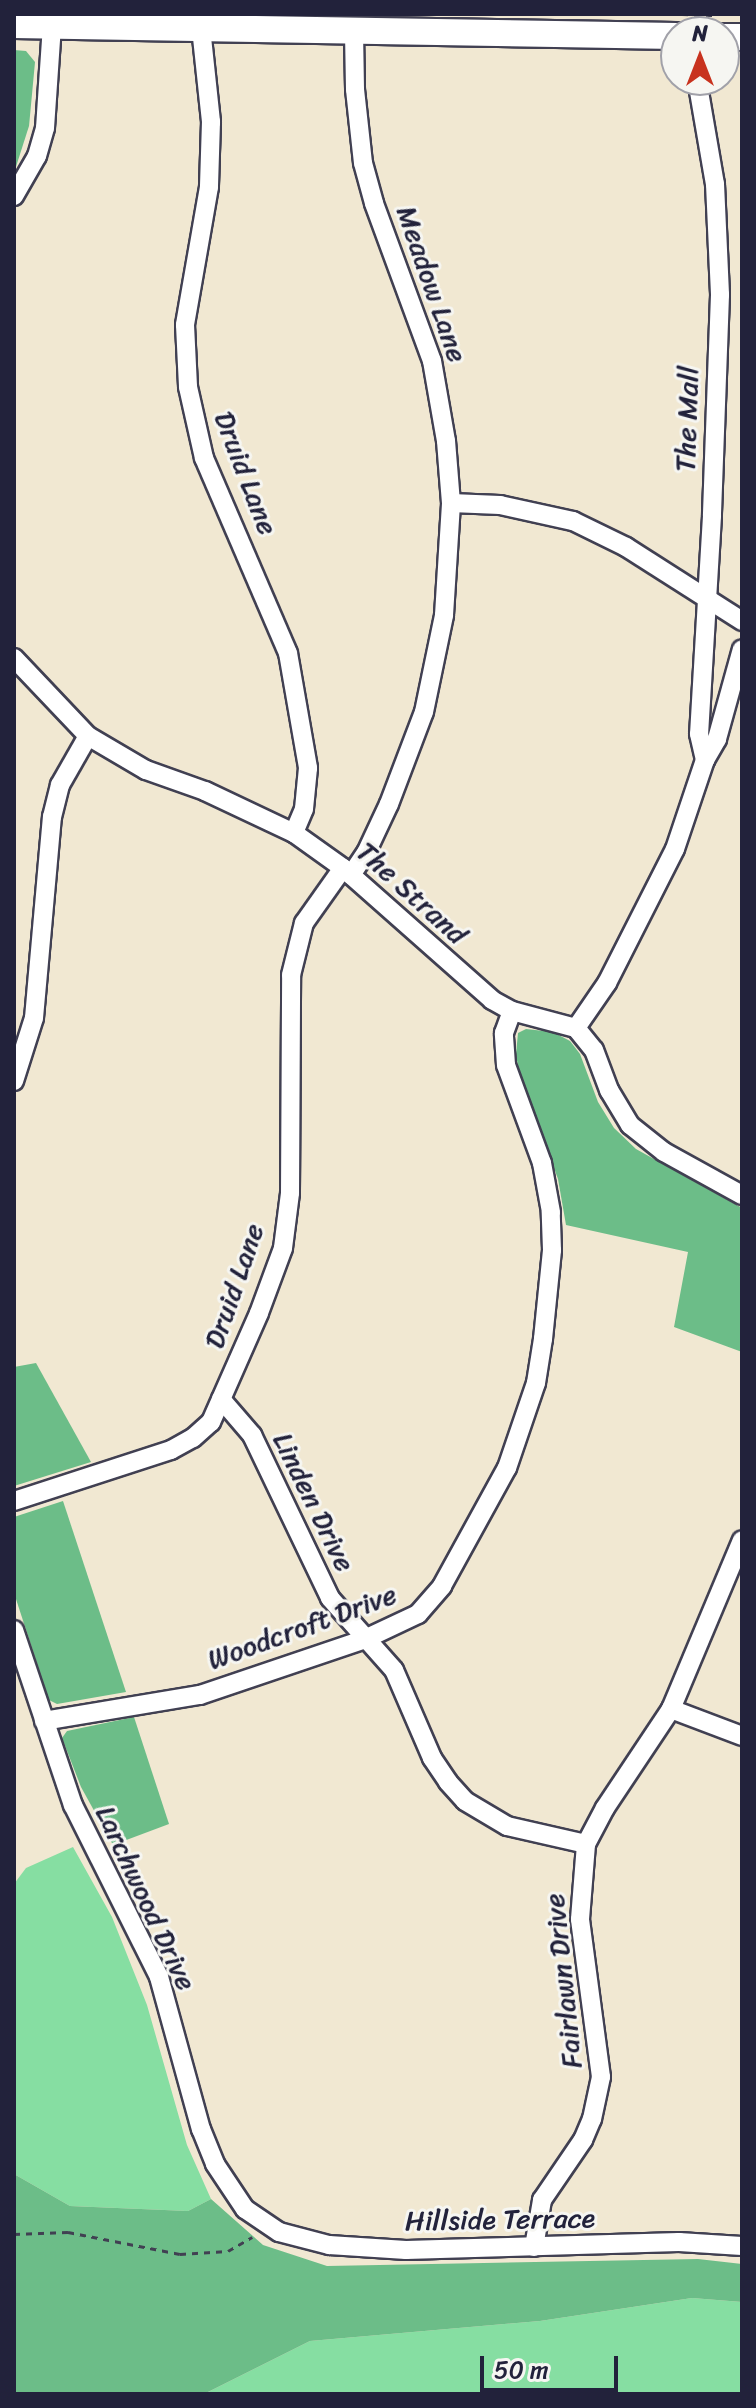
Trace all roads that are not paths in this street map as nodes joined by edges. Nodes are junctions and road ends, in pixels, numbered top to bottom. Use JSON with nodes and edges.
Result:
{"nodes":[{"id":1,"x":188,"y":23,"type":"edge"},
{"id":2,"x":581,"y":24,"type":"edge"},
{"id":3,"x":14,"y":25,"type":"edge"},
{"id":4,"x":52,"y":26,"type":"junction"},
{"id":5,"x":354,"y":30,"type":"junction"},
{"id":6,"x":660,"y":34,"type":"edge"},
{"id":7,"x":700,"y":96,"type":"edge"},
{"id":8,"x":14,"y":196,"type":"edge"},
{"id":9,"x":451,"y":503,"type":"junction"},
{"id":10,"x":707,"y":600,"type":"junction"},
{"id":11,"x":742,"y":621,"type":"edge"},
{"id":12,"x":742,"y":649,"type":"edge"},
{"id":13,"x":14,"y":658,"type":"edge"},
{"id":14,"x":88,"y":736,"type":"junction"},
{"id":15,"x":705,"y":760,"type":"junction"},
{"id":16,"x":294,"y":833,"type":"junction"},
{"id":17,"x":347,"y":871,"type":"junction"},
{"id":18,"x":512,"y":1011,"type":"junction"},
{"id":19,"x":576,"y":1028,"type":"junction"},
{"id":20,"x":14,"y":1081,"type":"edge"},
{"id":21,"x":742,"y":1195,"type":"edge"},
{"id":22,"x":221,"y":1399,"type":"junction"},
{"id":23,"x":14,"y":1501,"type":"edge"},
{"id":24,"x":742,"y":1540,"type":"edge"},
{"id":25,"x":14,"y":1630,"type":"edge"},
{"id":26,"x":365,"y":1639,"type":"junction"},
{"id":27,"x":671,"y":1709,"type":"junction"},
{"id":28,"x":44,"y":1721,"type":"junction"},
{"id":29,"x":742,"y":1736,"type":"edge"},
{"id":30,"x":586,"y":1844,"type":"junction"},
{"id":31,"x":263,"y":2223,"type":"joint"},
{"id":32,"x":742,"y":2246,"type":"edge"},
{"id":33,"x":534,"y":2247,"type":"junction"}],
"edges":[{"from":1,"to":4,"type":"main road"},
{"from":1,"to":5,"type":"main road"},
{"from":1,"to":16,"type":"street","name":"Druid Lane"},
{"from":2,"to":5,"type":"main road"},
{"from":2,"to":6,"type":"main road"},
{"from":3,"to":4,"type":"main road"},
{"from":4,"to":8,"type":"street"},
{"from":5,"to":9,"type":"street","name":"Meadow Lane"},
{"from":7,"to":10,"type":"street","name":"The Mall"},
{"from":9,"to":10,"type":"street"},
{"from":9,"to":17,"type":"street","name":"Meadow Lane"},
{"from":10,"to":11,"type":"street"},
{"from":10,"to":15,"type":"street","name":"The Mall"},
{"from":12,"to":15,"type":"street","name":"The Mall"},
{"from":13,"to":14,"type":"street","name":"The Strand"},
{"from":14,"to":16,"type":"street","name":"The Strand"},
{"from":14,"to":20,"type":"street"},
{"from":15,"to":19,"type":"street","name":"The Mall"},
{"from":16,"to":17,"type":"street","name":"The Strand"},
{"from":17,"to":18,"type":"street","name":"The Strand"},
{"from":17,"to":22,"type":"street","name":"Druid Lane"},
{"from":18,"to":19,"type":"street","name":"The Strand"},
{"from":18,"to":26,"type":"street","name":"Woodcroft Drive"},
{"from":19,"to":21,"type":"street"},
{"from":22,"to":23,"type":"street","name":"Druid Lane"},
{"from":22,"to":26,"type":"street","name":"Linden Drive"},
{"from":24,"to":27,"type":"street","name":"Fairlawn Drive"},
{"from":25,"to":28,"type":"street","name":"Larchwood Drive"},
{"from":26,"to":28,"type":"street","name":"Woodcroft Drive"},
{"from":26,"to":30,"type":"street","name":"Linden Drive"},
{"from":27,"to":29,"type":"street"},
{"from":27,"to":30,"type":"street","name":"Fairlawn Drive"},
{"from":28,"to":31,"type":"street","name":"Larchwood Drive"},
{"from":30,"to":33,"type":"street","name":"Fairlawn Drive"},
{"from":31,"to":33,"type":"street","name":"Hillside Terrace"},
{"from":32,"to":33,"type":"street","name":"Hillside Terrace"}]}
